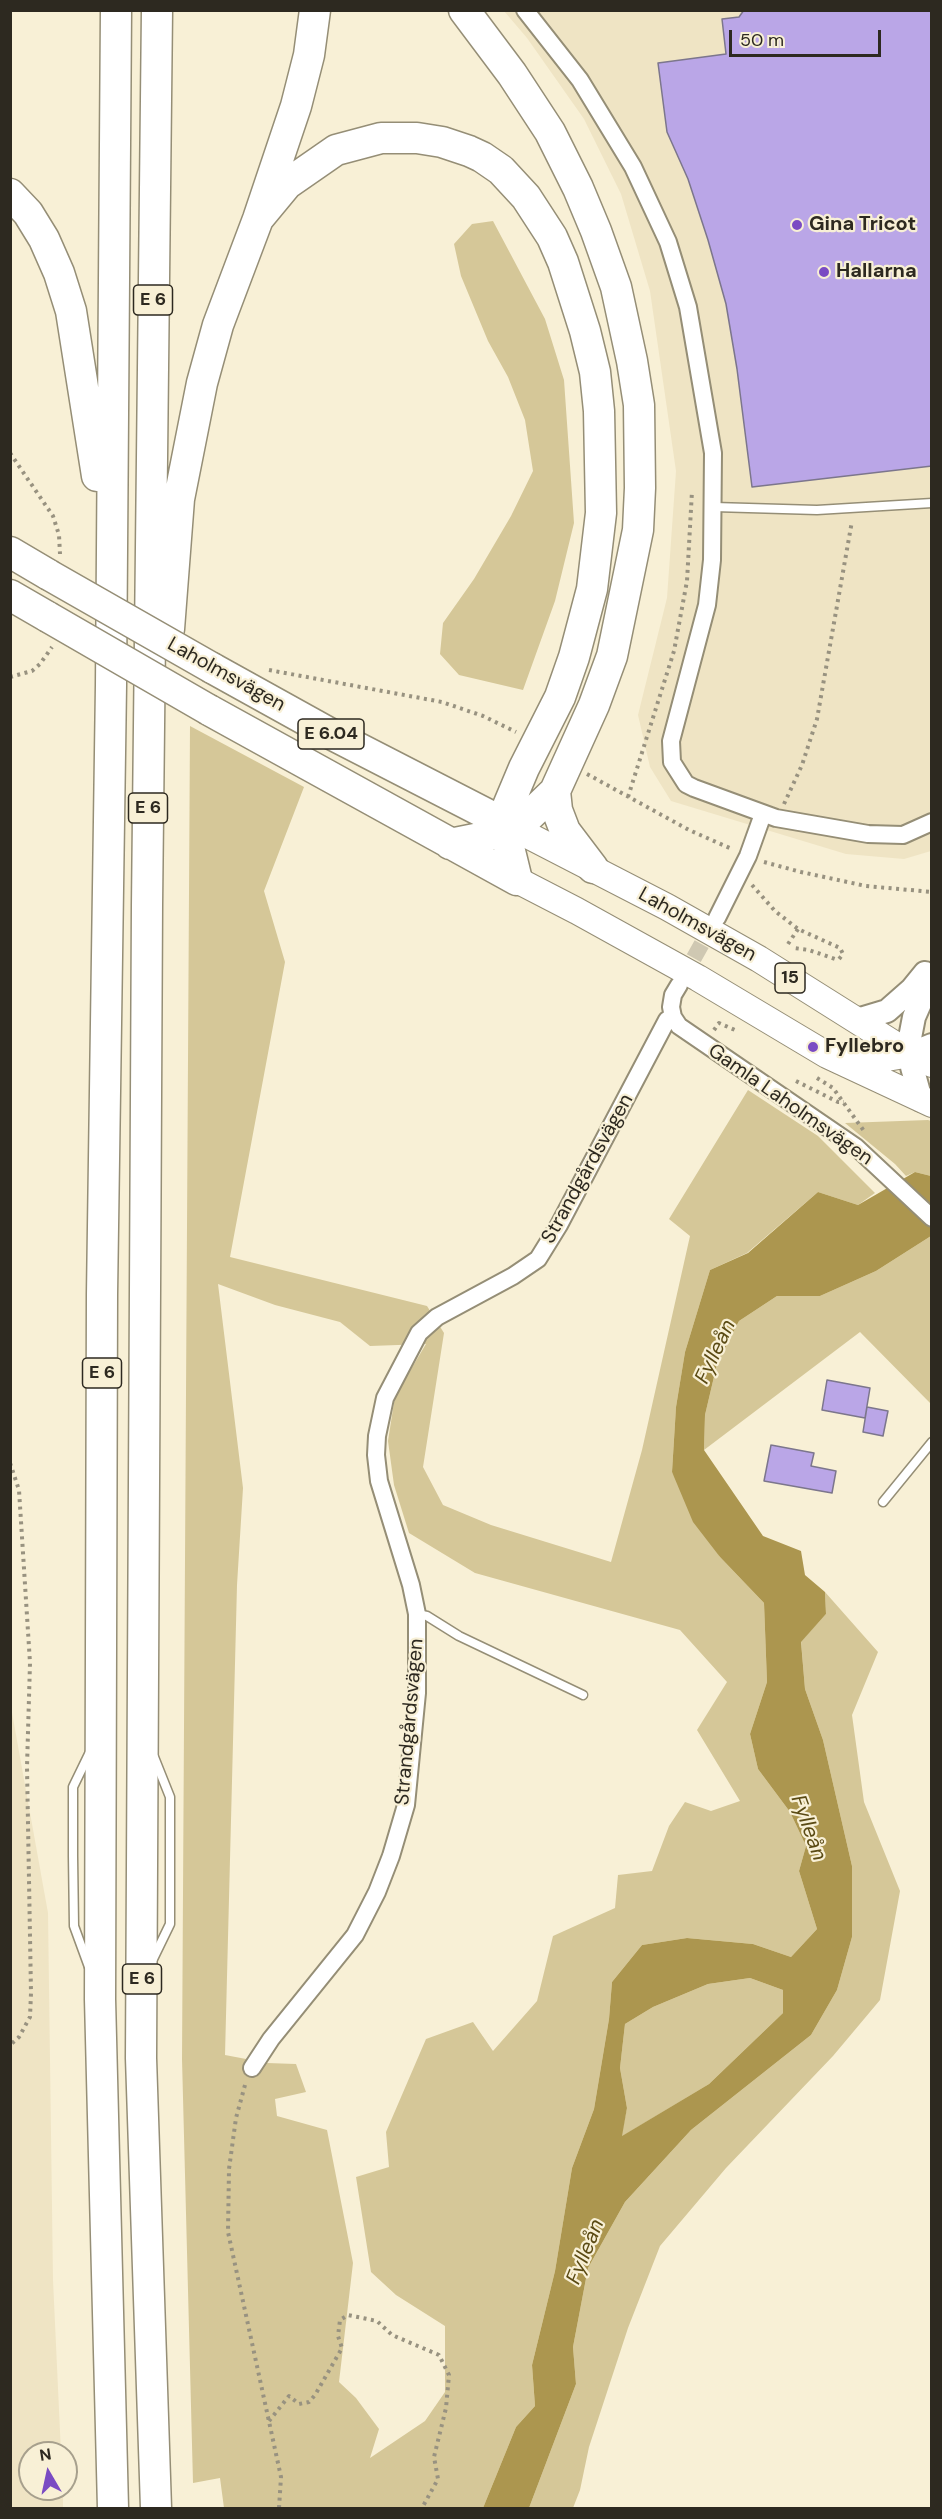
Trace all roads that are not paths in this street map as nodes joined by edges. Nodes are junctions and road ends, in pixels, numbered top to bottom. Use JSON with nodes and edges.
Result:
{"nodes":[{"id":1,"x":116,"y":10,"type":"edge"},
{"id":2,"x":157,"y":10,"type":"edge"},
{"id":3,"x":315,"y":10,"type":"edge"},
{"id":4,"x":464,"y":10,"type":"edge"},
{"id":5,"x":525,"y":10,"type":"edge"},
{"id":6,"x":10,"y":194,"type":"edge"},
{"id":7,"x":258,"y":219,"type":"junction"},
{"id":8,"x":932,"y":503,"type":"edge"},
{"id":9,"x":714,"y":507,"type":"junction"},
{"id":10,"x":10,"y":552,"type":"edge"},
{"id":11,"x":112,"y":580,"type":"junction"},
{"id":12,"x":10,"y":595,"type":"edge"},
{"id":13,"x":524,"y":768,"type":"junction"},
{"id":14,"x":555,"y":791,"type":"junction"},
{"id":15,"x":452,"y":796,"type":"junction"},
{"id":16,"x":769,"y":816,"type":"junction"},
{"id":17,"x":932,"y":822,"type":"edge"},
{"id":18,"x":508,"y":825,"type":"junction"},
{"id":19,"x":450,"y":844,"type":"junction"},
{"id":20,"x":593,"y":868,"type":"junction"},
{"id":21,"x":517,"y":880,"type":"junction"},
{"id":22,"x":147,"y":905,"type":"junction"},
{"id":23,"x":717,"y":918,"type":"tunnel mouth"},
{"id":24,"x":932,"y":964,"type":"edge"},
{"id":25,"x":932,"y":976,"type":"edge"},
{"id":26,"x":679,"y":984,"type":"tunnel mouth"},
{"id":27,"x":673,"y":1017,"type":"junction"},
{"id":28,"x":857,"y":1020,"type":"junction"},
{"id":29,"x":924,"y":1054,"type":"edge"},
{"id":30,"x":822,"y":1066,"type":"junction"},
{"id":31,"x":926,"y":1102,"type":"edge"},
{"id":32,"x":932,"y":1218,"type":"edge"},
{"id":33,"x":932,"y":1442,"type":"edge"},
{"id":34,"x":883,"y":1502,"type":"dead end"},
{"id":35,"x":417,"y":1614,"type":"junction"},
{"id":36,"x":583,"y":1695,"type":"dead end"},
{"id":37,"x":252,"y":2068,"type":"road end"},
{"id":38,"x":113,"y":2508,"type":"edge"},
{"id":39,"x":156,"y":2508,"type":"edge"}],
"edges":[{"from":1,"to":11,"type":"highway","number":"E 6"},
{"from":2,"to":22,"type":"highway","number":"E 6"},
{"from":3,"to":7,"type":"highway"},
{"from":4,"to":14,"type":"highway"},
{"from":5,"to":9,"type":"street"},
{"from":6,"to":11,"type":"highway"},
{"from":7,"to":13,"type":"highway"},
{"from":7,"to":22,"type":"highway"},
{"from":8,"to":9,"type":"lane"},
{"from":9,"to":16,"type":"street"},
{"from":10,"to":15,"type":"highway","name":"Laholmsvägen","number":"E 6.04","bridge":true},
{"from":11,"to":38,"type":"highway","number":"E 6"},
{"from":12,"to":19,"type":"highway","name":"Laholmsvägen","number":"E 6.04","bridge":true},
{"from":13,"to":15,"type":"highway"},
{"from":13,"to":18,"type":"highway"},
{"from":14,"to":18,"type":"highway"},
{"from":14,"to":20,"type":"highway"},
{"from":15,"to":18,"type":"highway","name":"Laholmsvägen","number":"E 6.04"},
{"from":16,"to":17,"type":"street"},
{"from":16,"to":23,"type":"street"},
{"from":18,"to":19,"type":"highway"},
{"from":18,"to":20,"type":"main road","name":"Laholmsvägen","number":"15"},
{"from":18,"to":21,"type":"highway"},
{"from":19,"to":21,"type":"highway","name":"Laholmsvägen","number":"E 6.04"},
{"from":20,"to":28,"type":"main road","name":"Laholmsvägen","number":"15"},
{"from":21,"to":30,"type":"main road","name":"Laholmsvägen","number":"15"},
{"from":22,"to":39,"type":"highway","number":"E 6"},
{"from":24,"to":28,"type":"street"},
{"from":25,"to":29,"type":"street"},
{"from":26,"to":27,"type":"street"},
{"from":27,"to":32,"type":"street","name":"Gamla Laholmsvägen"},
{"from":27,"to":35,"type":"street","name":"Strandgårdsvägen"},
{"from":28,"to":29,"type":"main road","name":"Laholmsvägen","number":"15"},
{"from":29,"to":30,"type":"main road","name":"Laholmsvägen","number":"15"},
{"from":29,"to":31,"type":"street"},
{"from":30,"to":31,"type":"main road","name":"Laholmsvägen","number":"15"},
{"from":33,"to":34,"type":"lane"},
{"from":35,"to":36,"type":"lane"},
{"from":35,"to":37,"type":"street","name":"Strandgårdsvägen"}]}
